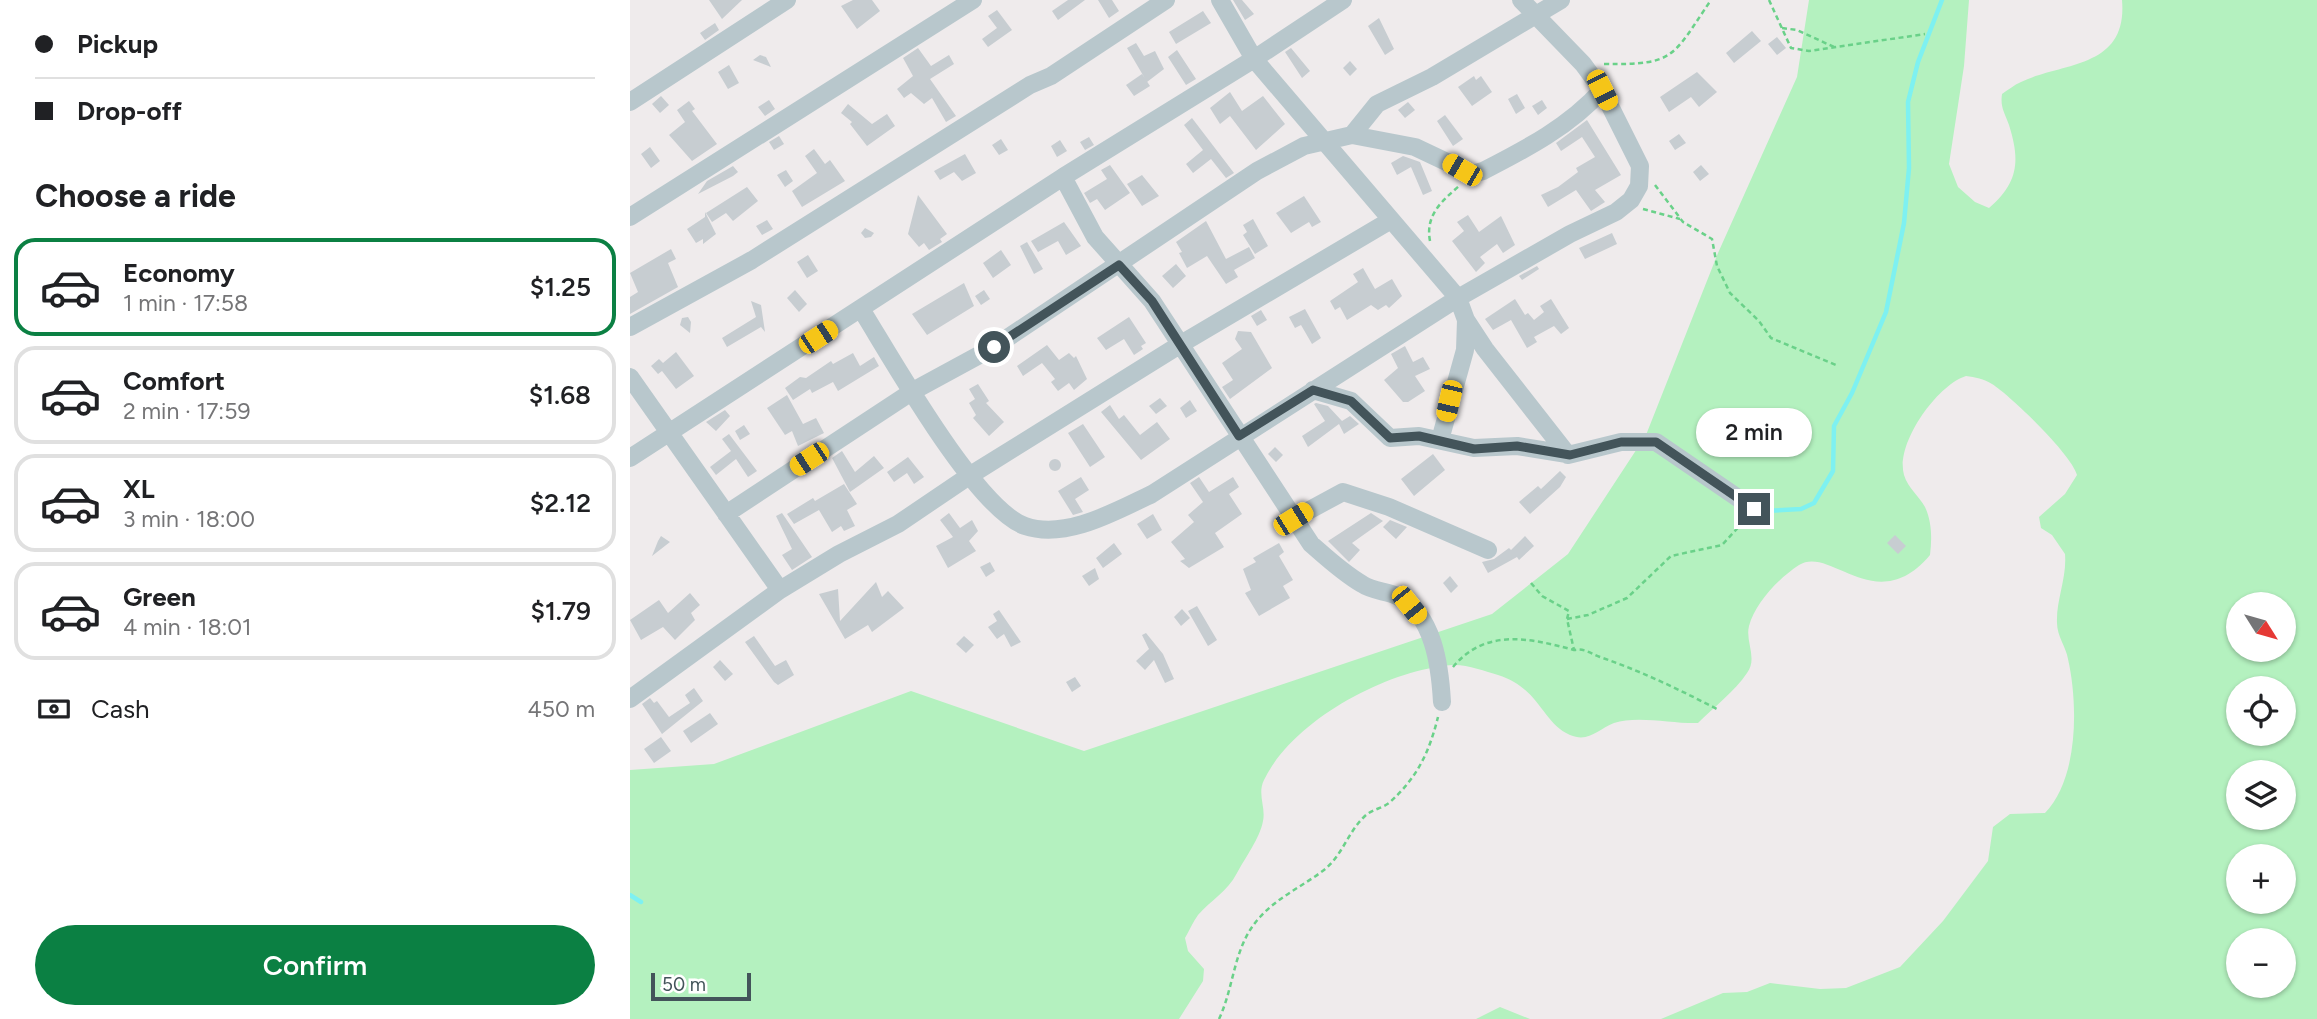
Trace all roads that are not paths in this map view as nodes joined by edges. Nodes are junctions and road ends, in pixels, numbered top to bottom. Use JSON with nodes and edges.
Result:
{"nodes":[{"id":1,"x":787,"y":0,"type":"edge"},
{"id":2,"x":973,"y":0,"type":"edge"},
{"id":3,"x":1166,"y":0,"type":"edge"},
{"id":4,"x":1220,"y":0,"type":"edge"},
{"id":5,"x":1343,"y":0,"type":"edge"},
{"id":6,"x":1521,"y":0,"type":"edge"},
{"id":7,"x":1561,"y":0,"type":"edge"},
{"id":8,"x":1535,"y":16,"type":"junction"},
{"id":9,"x":1254,"y":59,"type":"junction"},
{"id":10,"x":1602,"y":90,"type":"junction"},
{"id":11,"x":630,"y":103,"type":"edge"},
{"id":12,"x":1352,"y":135,"type":"junction"},
{"id":13,"x":1325,"y":141,"type":"junction"},
{"id":14,"x":1063,"y":177,"type":"junction"},
{"id":15,"x":630,"y":217,"type":"edge"},
{"id":16,"x":1391,"y":220,"type":"junction"},
{"id":17,"x":1119,"y":265,"type":"junction"},
{"id":18,"x":1458,"y":298,"type":"junction"},
{"id":19,"x":861,"y":309,"type":"junction"},
{"id":20,"x":1466,"y":320,"type":"junction"},
{"id":21,"x":630,"y":327,"type":"edge"},
{"id":22,"x":1181,"y":344,"type":"junction"},
{"id":23,"x":630,"y":377,"type":"edge"},
{"id":24,"x":1313,"y":390,"type":"junction"},
{"id":25,"x":913,"y":391,"type":"junction"},
{"id":26,"x":668,"y":432,"type":"junction"},
{"id":27,"x":1239,"y":436,"type":"junction"},
{"id":28,"x":1440,"y":440,"type":"junction"},
{"id":29,"x":1567,"y":454,"type":"junction"},
{"id":30,"x":630,"y":458,"type":"edge"},
{"id":31,"x":969,"y":475,"type":"junction"},
{"id":32,"x":1754,"y":509,"type":"road end"},
{"id":33,"x":726,"y":514,"type":"junction"},
{"id":34,"x":1293,"y":519,"type":"junction"},
{"id":35,"x":1488,"y":550,"type":"dead end"},
{"id":36,"x":780,"y":590,"type":"junction"},
{"id":37,"x":630,"y":699,"type":"edge"},
{"id":38,"x":1442,"y":702,"type":"road end"}],
"edges":[{"from":1,"to":11,"type":"street"},
{"from":2,"to":15,"type":"street"},
{"from":3,"to":21,"type":"street"},
{"from":4,"to":9,"type":"street"},
{"from":5,"to":9,"type":"street"},
{"from":6,"to":8,"type":"street"},
{"from":7,"to":8,"type":"street"},
{"from":8,"to":10,"type":"street"},
{"from":8,"to":12,"type":"street"},
{"from":9,"to":13,"type":"street"},
{"from":9,"to":14,"type":"street"},
{"from":10,"to":12,"type":"street"},
{"from":10,"to":18,"type":"street"},
{"from":12,"to":13,"type":"street"},
{"from":13,"to":16,"type":"street"},
{"from":13,"to":17,"type":"street"},
{"from":14,"to":17,"type":"street"},
{"from":14,"to":19,"type":"street"},
{"from":16,"to":18,"type":"street"},
{"from":16,"to":22,"type":"street"},
{"from":17,"to":22,"type":"street"},
{"from":17,"to":25,"type":"street"},
{"from":18,"to":20,"type":"street"},
{"from":18,"to":24,"type":"street"},
{"from":19,"to":25,"type":"street"},
{"from":19,"to":26,"type":"street"},
{"from":20,"to":28,"type":"street"},
{"from":20,"to":29,"type":"street"},
{"from":22,"to":27,"type":"street"},
{"from":22,"to":31,"type":"street"},
{"from":23,"to":26,"type":"street"},
{"from":24,"to":27,"type":"street"},
{"from":24,"to":28,"type":"street"},
{"from":25,"to":31,"type":"street"},
{"from":25,"to":33,"type":"street"},
{"from":26,"to":30,"type":"street"},
{"from":26,"to":33,"type":"street"},
{"from":27,"to":31,"type":"street"},
{"from":27,"to":34,"type":"street"},
{"from":28,"to":29,"type":"street"},
{"from":29,"to":32,"type":"street"},
{"from":31,"to":36,"type":"street"},
{"from":33,"to":36,"type":"street"},
{"from":34,"to":35,"type":"street"},
{"from":34,"to":38,"type":"street"},
{"from":36,"to":37,"type":"street"}]}
